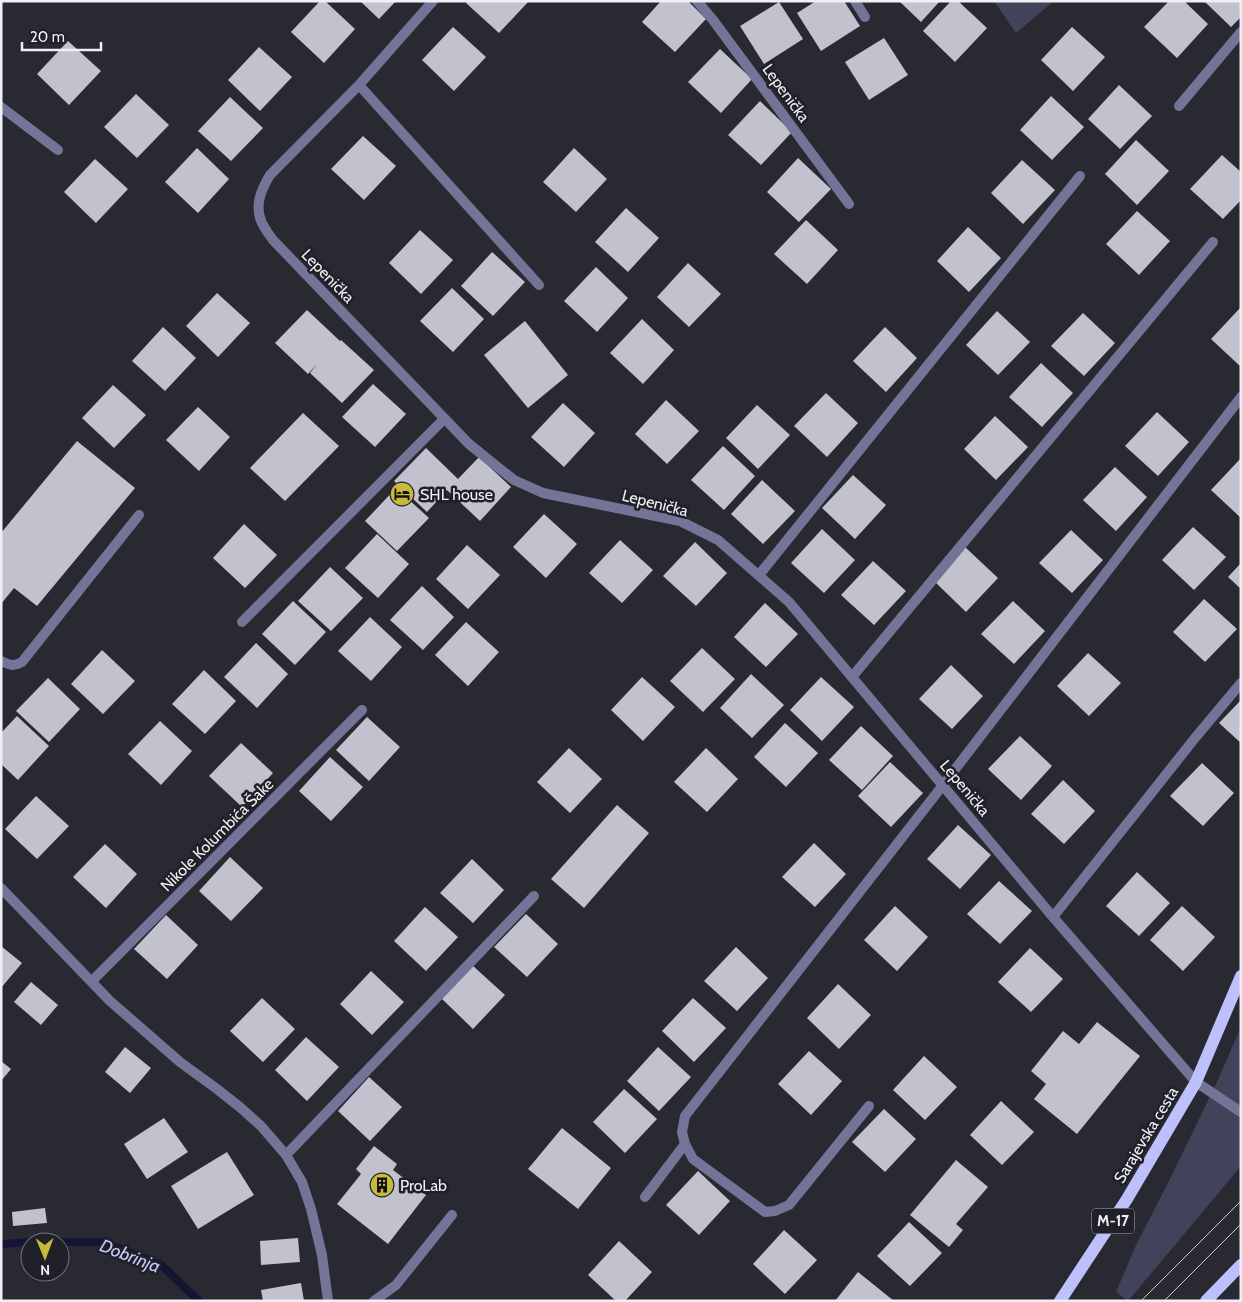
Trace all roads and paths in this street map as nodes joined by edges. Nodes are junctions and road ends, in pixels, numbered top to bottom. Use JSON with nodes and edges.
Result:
{"nodes":[{"id":1,"x":433,"y":1,"type":"edge"},
{"id":2,"x":698,"y":1,"type":"edge"},
{"id":3,"x":855,"y":1,"type":"edge"},
{"id":4,"x":865,"y":17,"type":"dead end"},
{"id":5,"x":1241,"y":32,"type":"edge"},
{"id":6,"x":359,"y":85,"type":"junction"},
{"id":7,"x":1179,"y":106,"type":"dead end"},
{"id":8,"x":1,"y":107,"type":"edge"},
{"id":9,"x":58,"y":150,"type":"dead end"},
{"id":10,"x":1080,"y":176,"type":"dead end"},
{"id":11,"x":849,"y":204,"type":"dead end"},
{"id":12,"x":1213,"y":242,"type":"dead end"},
{"id":13,"x":539,"y":286,"type":"dead end"},
{"id":14,"x":1241,"y":397,"type":"edge"},
{"id":15,"x":444,"y":419,"type":"junction"},
{"id":16,"x":140,"y":514,"type":"dead end"},
{"id":17,"x":760,"y":575,"type":"junction"},
{"id":18,"x":242,"y":622,"type":"dead end"},
{"id":19,"x":1,"y":661,"type":"edge"},
{"id":20,"x":852,"y":676,"type":"junction"},
{"id":21,"x":1241,"y":683,"type":"edge"},
{"id":22,"x":362,"y":710,"type":"dead end"},
{"id":23,"x":943,"y":785,"type":"junction"},
{"id":24,"x":1,"y":888,"type":"edge"},
{"id":25,"x":534,"y":896,"type":"dead end"},
{"id":26,"x":1053,"y":917,"type":"junction"},
{"id":27,"x":1241,"y":976,"type":"edge"},
{"id":28,"x":92,"y":982,"type":"junction"},
{"id":29,"x":1196,"y":1082,"type":"junction"},
{"id":30,"x":869,"y":1106,"type":"dead end"},
{"id":31,"x":1241,"y":1112,"type":"edge"},
{"id":32,"x":685,"y":1144,"type":"junction"},
{"id":33,"x":286,"y":1155,"type":"junction"},
{"id":34,"x":645,"y":1197,"type":"dead end"},
{"id":35,"x":452,"y":1215,"type":"dead end"},
{"id":36,"x":1241,"y":1265,"type":"edge"},
{"id":37,"x":328,"y":1301,"type":"edge"},
{"id":38,"x":374,"y":1301,"type":"edge"},
{"id":39,"x":1060,"y":1301,"type":"edge"},
{"id":40,"x":1206,"y":1301,"type":"edge"}],
"edges":[{"from":1,"to":6,"type":"street","name":"Lepenička"},
{"from":2,"to":11,"type":"street","name":"Lepenička"},
{"from":3,"to":4,"type":"street"},
{"from":5,"to":7,"type":"street"},
{"from":6,"to":13,"type":"street"},
{"from":6,"to":15,"type":"street","name":"Lepenička"},
{"from":8,"to":9,"type":"street"},
{"from":10,"to":17,"type":"street"},
{"from":12,"to":20,"type":"street"},
{"from":14,"to":23,"type":"street"},
{"from":15,"to":17,"type":"street","name":"Lepenička"},
{"from":15,"to":18,"type":"street"},
{"from":16,"to":19,"type":"street"},
{"from":17,"to":20,"type":"street","name":"Lepenička"},
{"from":20,"to":23,"type":"street","name":"Lepenička"},
{"from":21,"to":26,"type":"street"},
{"from":22,"to":28,"type":"street","name":"Nikole Kolumbića Šake"},
{"from":23,"to":26,"type":"street","name":"Lepenička"},
{"from":23,"to":32,"type":"street"},
{"from":24,"to":28,"type":"street"},
{"from":25,"to":33,"type":"street"},
{"from":26,"to":29,"type":"street","name":"Lepenička"},
{"from":27,"to":29,"type":"main road","name":"Sarajevska cesta","number":"M-17"},
{"from":28,"to":33,"type":"street"},
{"from":29,"to":31,"type":"street","name":"Lepenička"},
{"from":29,"to":39,"type":"main road","name":"Sarajevska cesta","number":"M-17"},
{"from":30,"to":32,"type":"street"},
{"from":32,"to":34,"type":"street"},
{"from":33,"to":37,"type":"street"},
{"from":35,"to":38,"type":"street"},
{"from":36,"to":40,"type":"main road"}]}
